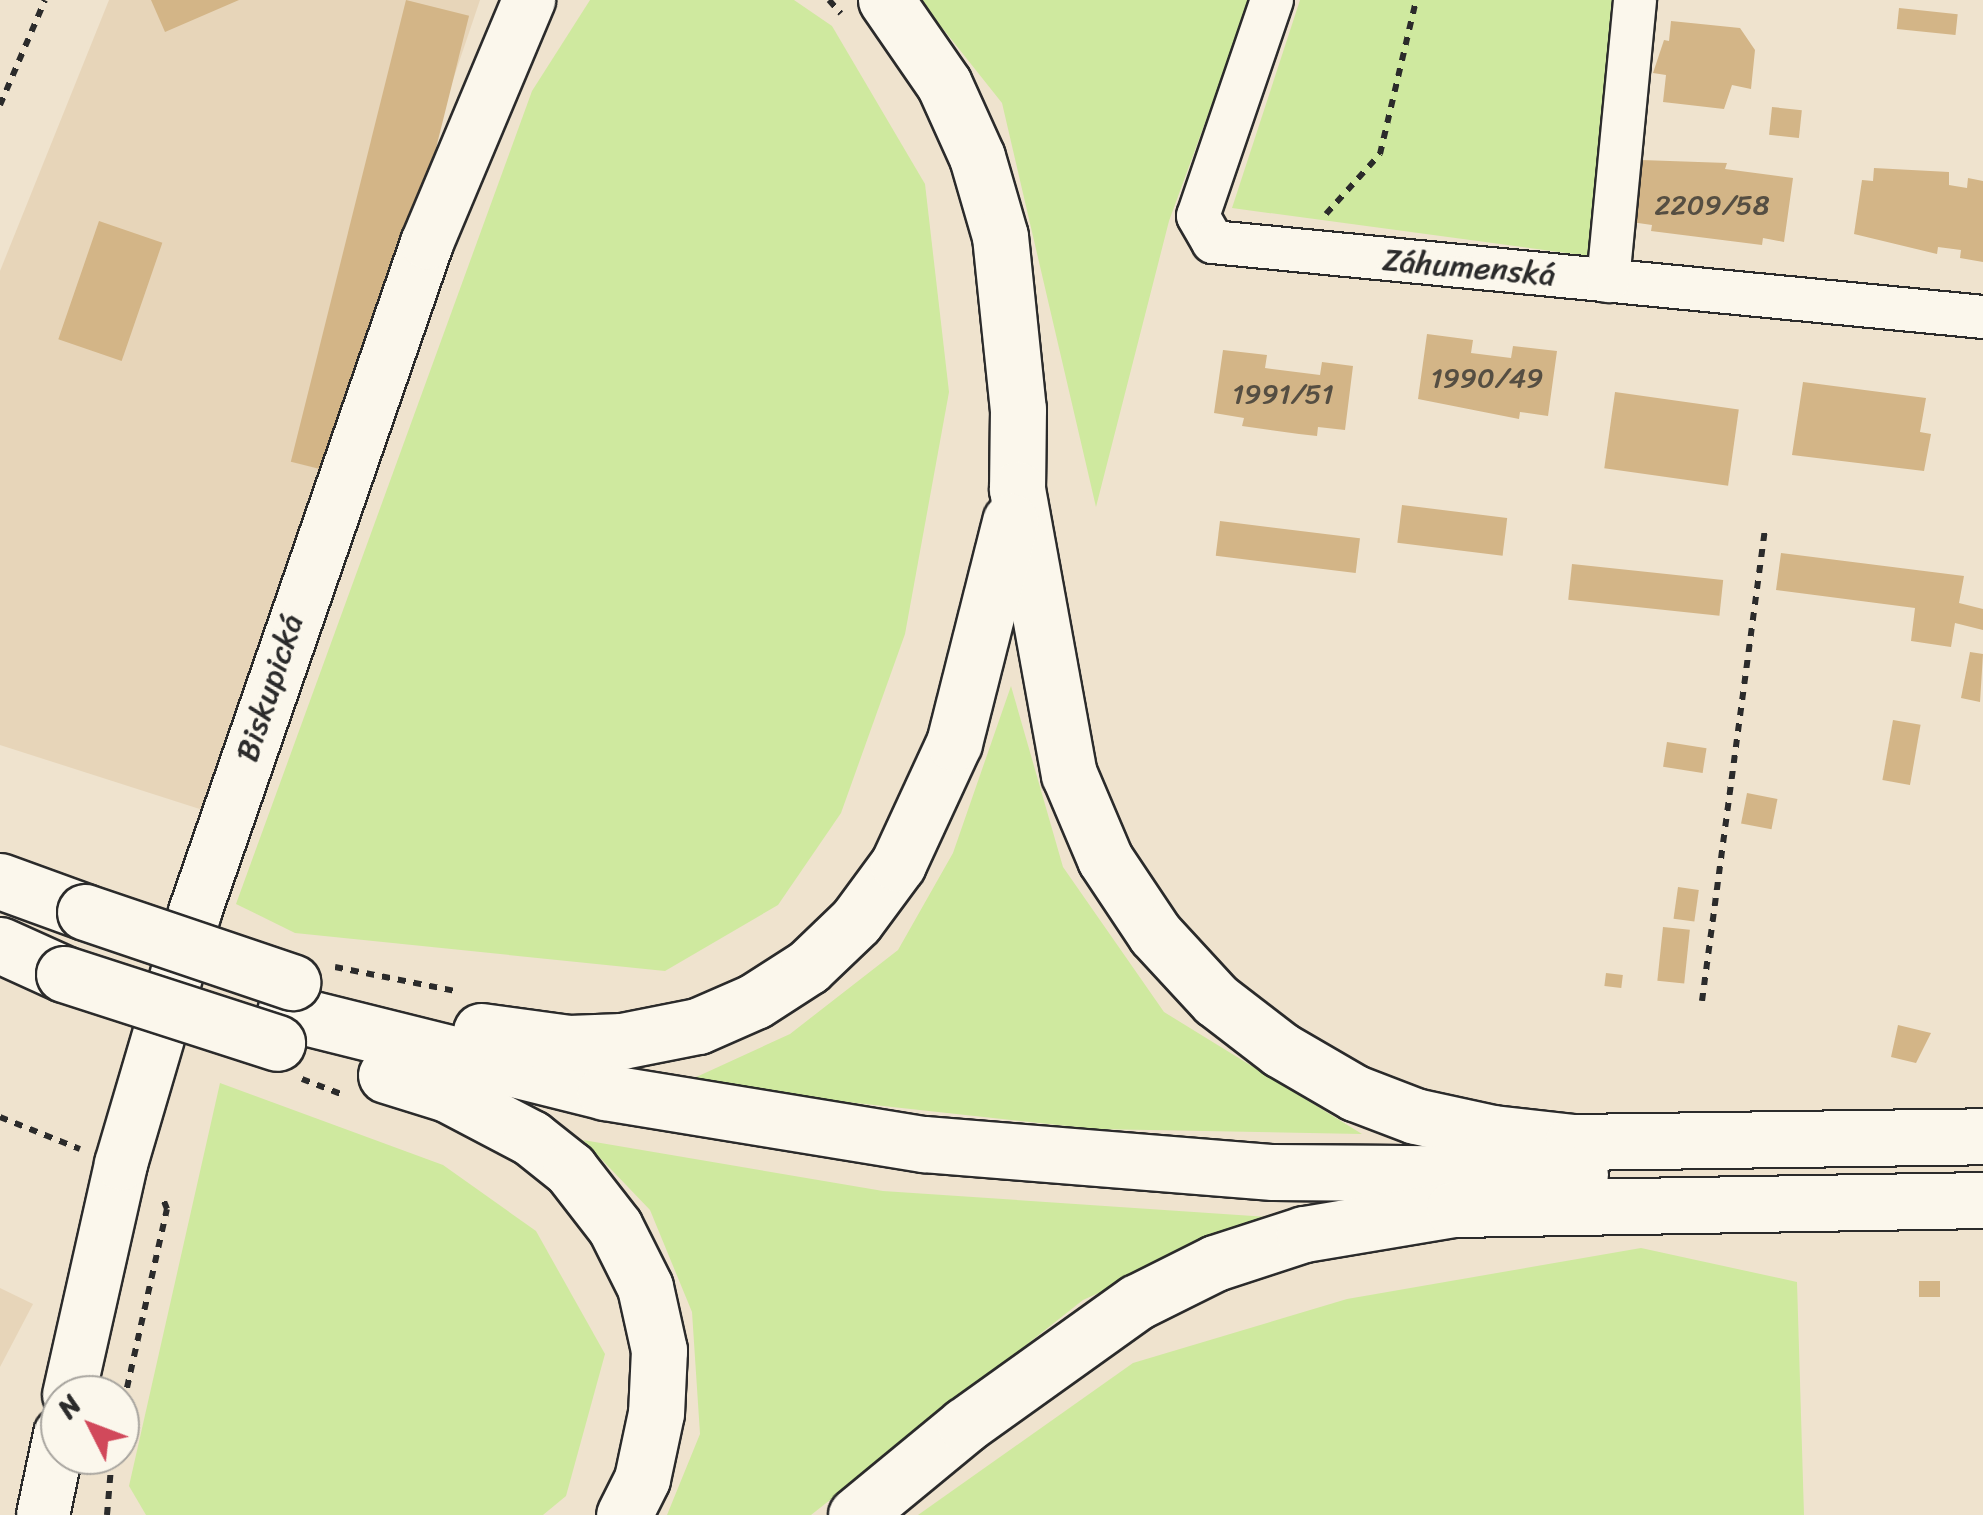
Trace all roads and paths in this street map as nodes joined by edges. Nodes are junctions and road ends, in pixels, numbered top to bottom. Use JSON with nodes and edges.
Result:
{"nodes":[{"id":1,"x":44,"y":0,"type":"edge"},
{"id":2,"x":529,"y":0,"type":"edge"},
{"id":3,"x":829,"y":0,"type":"edge"},
{"id":4,"x":1272,"y":0,"type":"edge"},
{"id":5,"x":1416,"y":0,"type":"edge"},
{"id":6,"x":1635,"y":0,"type":"edge"},
{"id":7,"x":868,"y":12,"type":"edge"},
{"id":8,"x":0,"y":105,"type":"edge"},
{"id":9,"x":1314,"y":253,"type":"junction"},
{"id":10,"x":1608,"y":281,"type":"junction"},
{"id":11,"x":1983,"y":317,"type":"edge"},
{"id":12,"x":1017,"y":489,"type":"junction"},
{"id":13,"x":1765,"y":527,"type":"dead end"},
{"id":14,"x":0,"y":881,"type":"edge"},
{"id":15,"x":0,"y":916,"type":"edge"},
{"id":16,"x":74,"y":943,"type":"junction"},
{"id":17,"x":0,"y":945,"type":"edge"},
{"id":18,"x":464,"y":993,"type":"dead end"},
{"id":19,"x":1702,"y":1002,"type":"dead end"},
{"id":20,"x":295,"y":1016,"type":"junction"},
{"id":21,"x":361,"y":1102,"type":"dead end"},
{"id":22,"x":0,"y":1117,"type":"edge"},
{"id":23,"x":1983,"y":1136,"type":"edge"},
{"id":24,"x":88,"y":1152,"type":"dead end"},
{"id":25,"x":1983,"y":1168,"type":"edge"},
{"id":26,"x":153,"y":1183,"type":"dead end"},
{"id":27,"x":1983,"y":1200,"type":"edge"},
{"id":28,"x":74,"y":1375,"type":"edge"},
{"id":29,"x":130,"y":1375,"type":"edge"},
{"id":30,"x":51,"y":1475,"type":"edge"},
{"id":31,"x":110,"y":1475,"type":"edge"},
{"id":32,"x":43,"y":1515,"type":"edge"},
{"id":33,"x":106,"y":1515,"type":"edge"},
{"id":34,"x":624,"y":1515,"type":"edge"},
{"id":35,"x":856,"y":1515,"type":"edge"}],
"edges":[{"from":1,"to":8,"type":"path"},
{"from":2,"to":28,"type":"street","name":"Biskupická"},
{"from":3,"to":7,"type":"path"},
{"from":4,"to":9,"type":"street","name":"Záhumenská"},
{"from":5,"to":9,"type":"path"},
{"from":6,"to":10,"type":"street"},
{"from":7,"to":12,"type":"main road"},
{"from":9,"to":10,"type":"street","name":"Záhumenská"},
{"from":10,"to":11,"type":"street","name":"Záhumenská"},
{"from":12,"to":20,"type":"main road"},
{"from":12,"to":23,"type":"main road"},
{"from":13,"to":19,"type":"path"},
{"from":14,"to":16,"type":"main road"},
{"from":15,"to":16,"type":"main road"},
{"from":16,"to":17,"type":"main road"},
{"from":16,"to":20,"type":"main road"},
{"from":18,"to":20,"type":"path"},
{"from":20,"to":21,"type":"path"},
{"from":20,"to":25,"type":"main road"},
{"from":20,"to":34,"type":"main road"},
{"from":22,"to":24,"type":"path"},
{"from":26,"to":29,"type":"path"},
{"from":27,"to":35,"type":"main road"},
{"from":30,"to":32,"type":"street"},
{"from":31,"to":33,"type":"path"}]}
